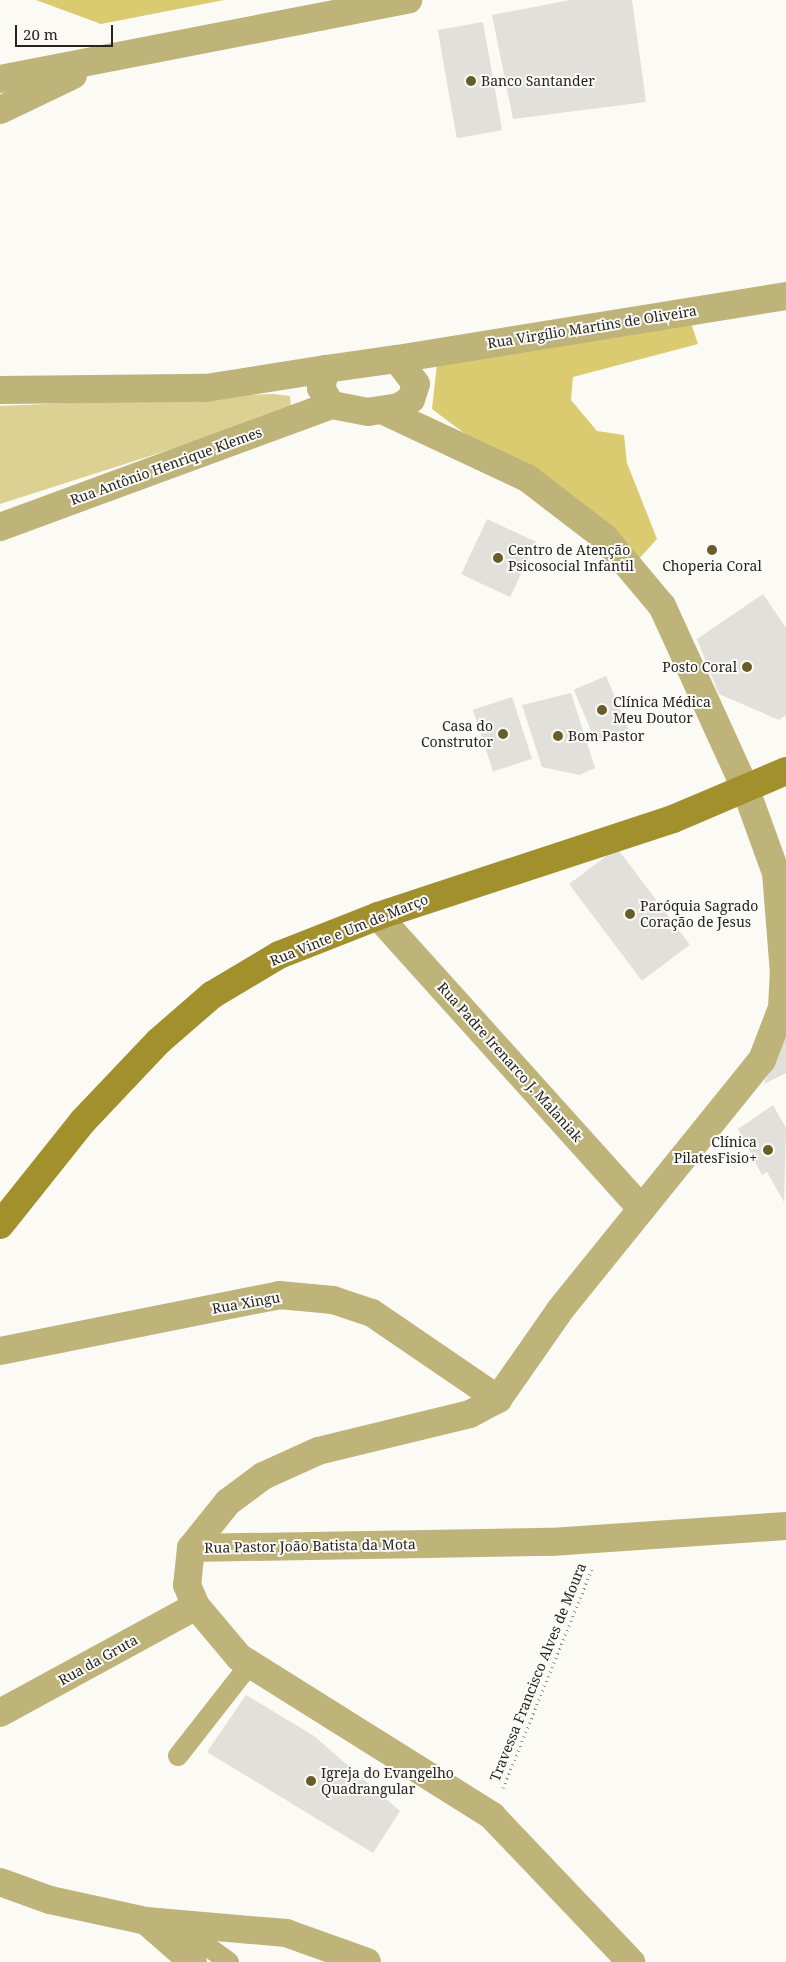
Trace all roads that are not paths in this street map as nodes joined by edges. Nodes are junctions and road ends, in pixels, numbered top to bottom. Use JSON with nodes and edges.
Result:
{"nodes":[{"id":1,"x":408,"y":0,"type":"edge"},
{"id":2,"x":106,"y":59,"type":"junction"},
{"id":3,"x":0,"y":79,"type":"edge"},
{"id":4,"x":0,"y":110,"type":"edge"},
{"id":5,"x":786,"y":296,"type":"edge"},
{"id":6,"x":398,"y":359,"type":"junction"},
{"id":7,"x":326,"y":369,"type":"junction"},
{"id":8,"x":0,"y":390,"type":"edge"},
{"id":9,"x":331,"y":405,"type":"junction"},
{"id":10,"x":382,"y":410,"type":"junction"},
{"id":11,"x":0,"y":527,"type":"edge"},
{"id":12,"x":786,"y":771,"type":"edge"},
{"id":13,"x":746,"y":790,"type":"junction"},
{"id":14,"x":378,"y":916,"type":"junction"},
{"id":15,"x":642,"y":1209,"type":"junction"},
{"id":16,"x":0,"y":1225,"type":"edge"},
{"id":17,"x":0,"y":1351,"type":"edge"},
{"id":18,"x":498,"y":1399,"type":"junction"},
{"id":19,"x":786,"y":1526,"type":"edge"},
{"id":20,"x":191,"y":1548,"type":"junction"},
{"id":21,"x":196,"y":1606,"type":"junction"},
{"id":22,"x":250,"y":1664,"type":"junction"},
{"id":23,"x":0,"y":1713,"type":"edge"},
{"id":24,"x":178,"y":1756,"type":"dead end"},
{"id":25,"x":0,"y":1882,"type":"edge"},
{"id":26,"x":146,"y":1921,"type":"junction"},
{"id":27,"x":176,"y":1924,"type":"junction"},
{"id":28,"x":193,"y":1962,"type":"edge"},
{"id":29,"x":229,"y":1962,"type":"edge"},
{"id":30,"x":367,"y":1962,"type":"edge"},
{"id":31,"x":632,"y":1962,"type":"edge"}],
"edges":[{"from":1,"to":2,"type":"street"},
{"from":2,"to":3,"type":"street"},
{"from":2,"to":4,"type":"street"},
{"from":5,"to":6,"type":"street","name":"Rua Virgílio Martins de Oliveira"},
{"from":6,"to":7,"type":"street","name":"Rua Virgílio Martins de Oliveira"},
{"from":6,"to":10,"type":"street"},
{"from":7,"to":8,"type":"street"},
{"from":7,"to":9,"type":"street"},
{"from":9,"to":10,"type":"street"},
{"from":9,"to":11,"type":"street","name":"Rua Antônio Henrique Klemes"},
{"from":10,"to":13,"type":"street"},
{"from":12,"to":13,"type":"main road","name":"Rua Vinte e Um de Março"},
{"from":13,"to":14,"type":"main road","name":"Rua Vinte e Um de Março"},
{"from":13,"to":15,"type":"street"},
{"from":14,"to":15,"type":"street","name":"Rua Padre Irenarco J. Malaniak"},
{"from":14,"to":16,"type":"main road","name":"Rua Vinte e Um de Março"},
{"from":15,"to":18,"type":"street"},
{"from":17,"to":18,"type":"street","name":"Rua Xingu"},
{"from":18,"to":20,"type":"street"},
{"from":19,"to":20,"type":"street","name":"Rua Pastor João Batista da Mota"},
{"from":20,"to":21,"type":"street","name":"Rua Pastor João Batista da Mota"},
{"from":21,"to":22,"type":"street","name":"Rua Pastor João Batista da Mota"},
{"from":21,"to":23,"type":"street","name":"Rua da Gruta"},
{"from":22,"to":24,"type":"lane"},
{"from":22,"to":31,"type":"street","name":"Rua Pastor João Batista da Mota"},
{"from":25,"to":26,"type":"street"},
{"from":26,"to":27,"type":"street"},
{"from":26,"to":28,"type":"street"},
{"from":27,"to":29,"type":"lane"},
{"from":27,"to":30,"type":"street"}]}
